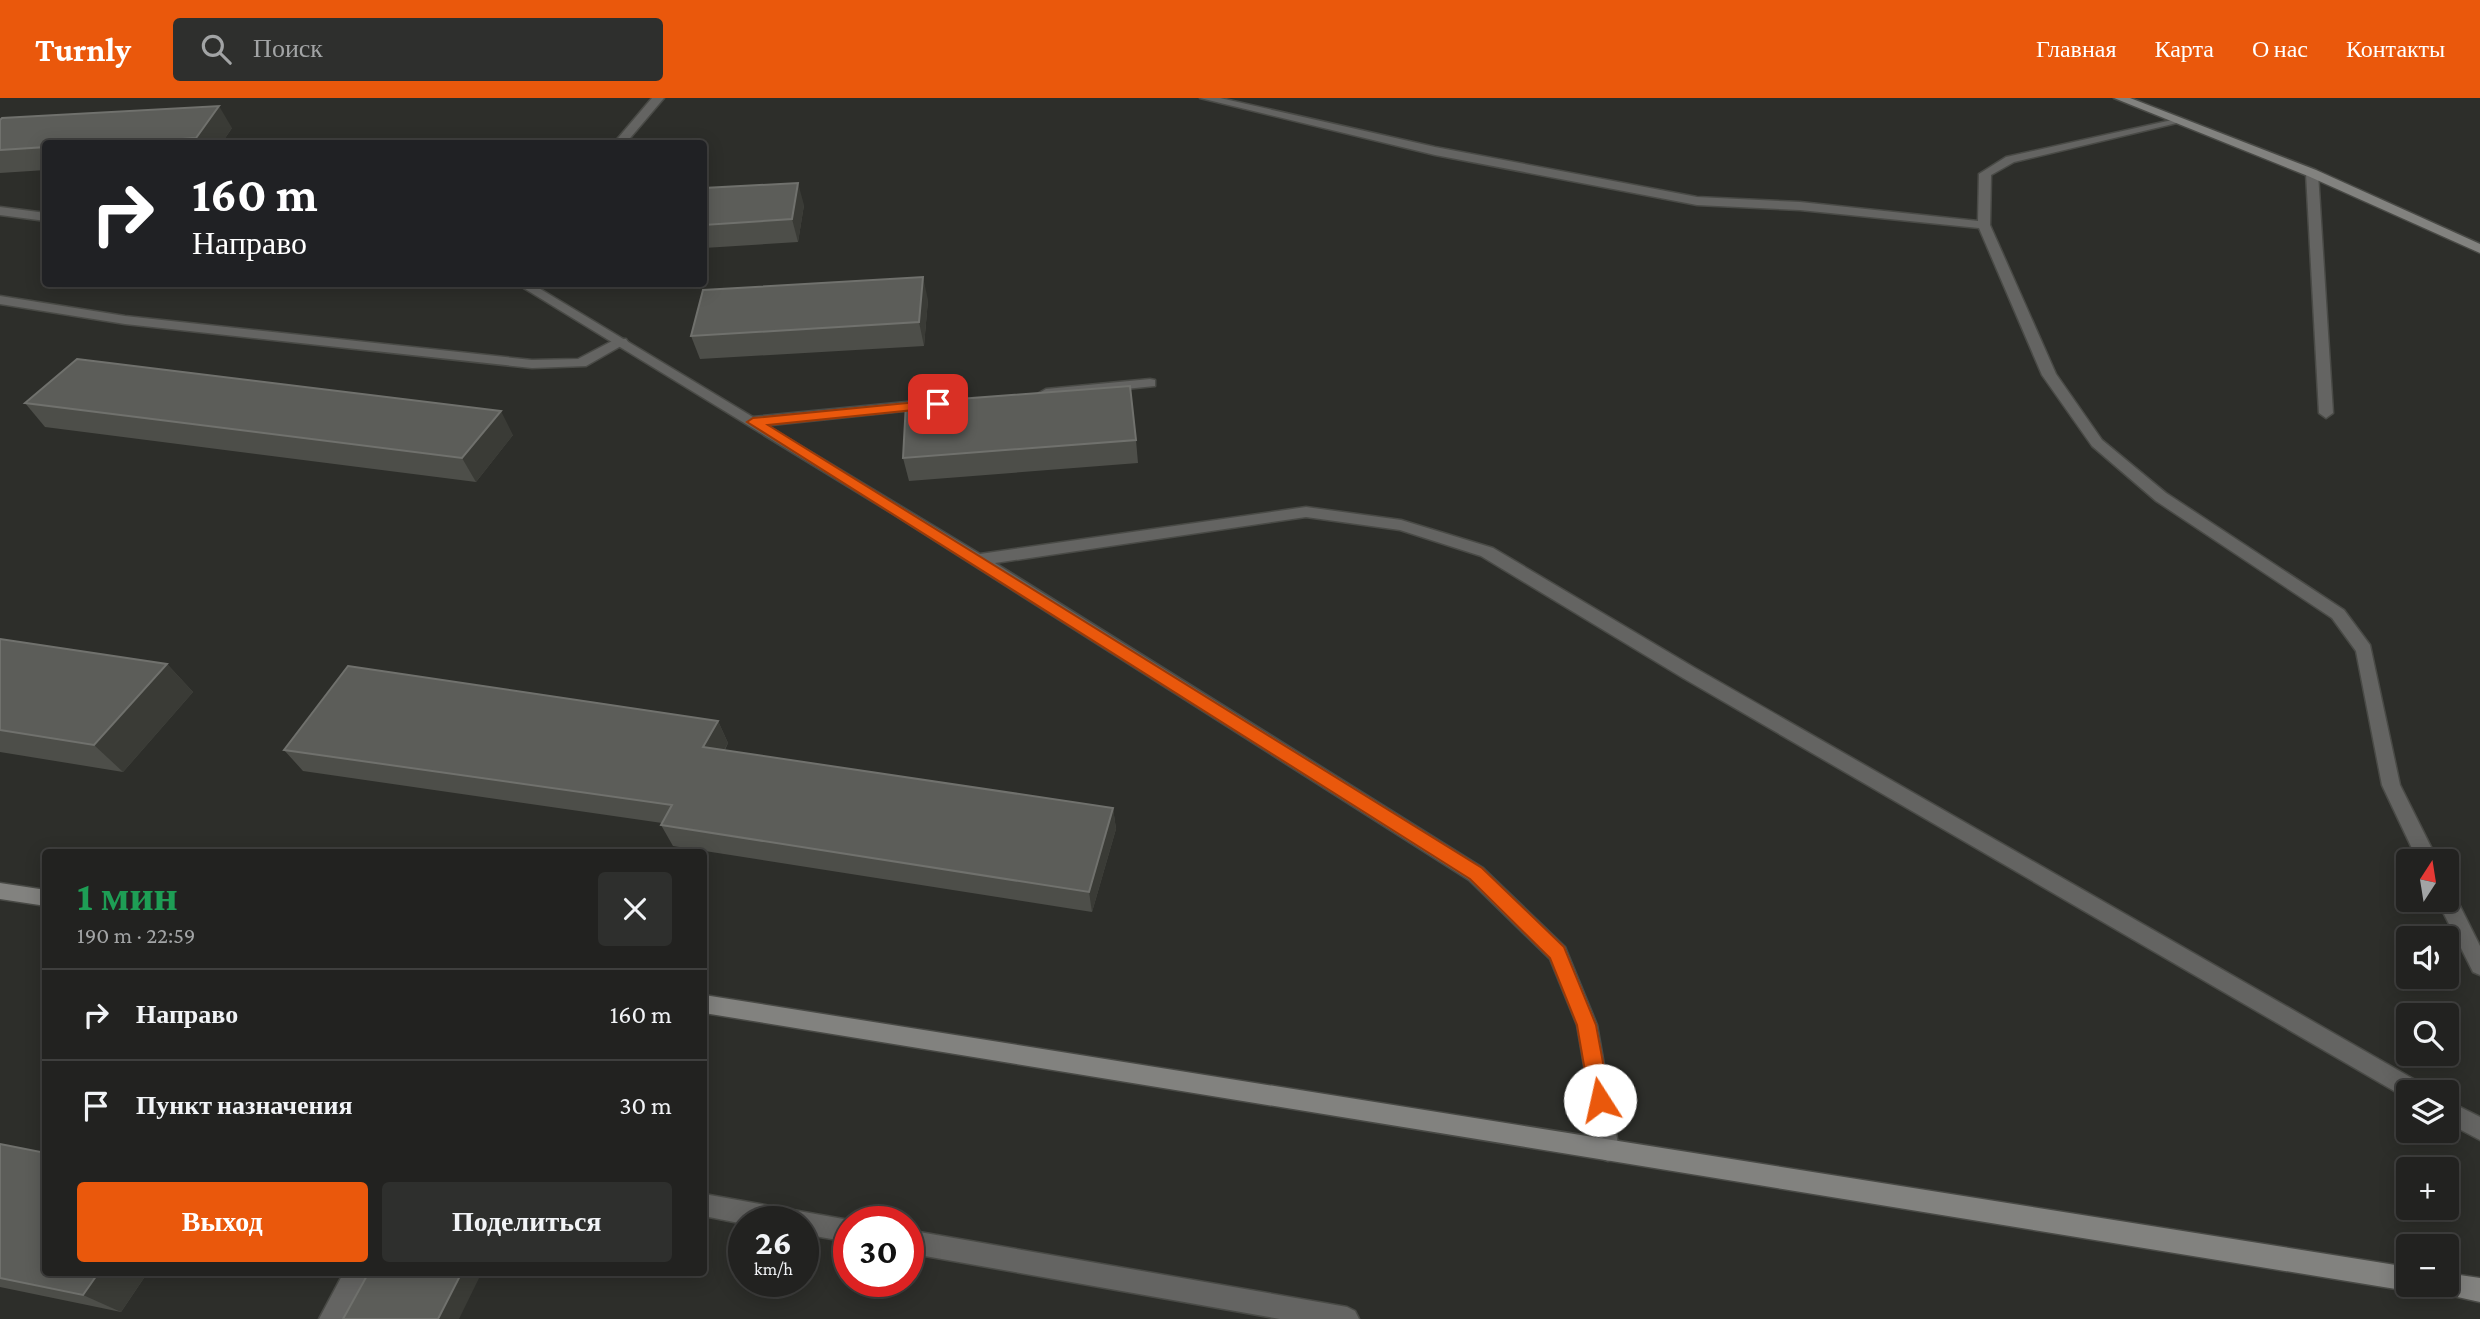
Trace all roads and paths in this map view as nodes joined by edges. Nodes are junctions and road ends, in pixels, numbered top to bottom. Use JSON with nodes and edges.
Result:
{"nodes":[{"id":1,"x":658,"y":98,"type":"edge"},
{"id":2,"x":1206,"y":98,"type":"edge"},
{"id":3,"x":2121,"y":98,"type":"edge"},
{"id":4,"x":2177,"y":120,"type":"junction"},
{"id":5,"x":621,"y":140,"type":"edge"},
{"id":6,"x":2312,"y":173,"type":"junction"},
{"id":7,"x":0,"y":211,"type":"edge"},
{"id":8,"x":42,"y":216,"type":"edge"},
{"id":9,"x":1984,"y":225,"type":"junction"},
{"id":10,"x":2480,"y":249,"type":"edge"},
{"id":11,"x":529,"y":287,"type":"edge"},
{"id":12,"x":0,"y":300,"type":"edge"},
{"id":13,"x":621,"y":342,"type":"junction"},
{"id":14,"x":1150,"y":383,"type":"dead end"},
{"id":15,"x":1027,"y":395,"type":"edge"},
{"id":16,"x":945,"y":403,"type":"edge"},
{"id":17,"x":2326,"y":413,"type":"dead end"},
{"id":18,"x":753,"y":422,"type":"junction"},
{"id":19,"x":978,"y":560,"type":"junction"},
{"id":20,"x":2422,"y":849,"type":"edge"},
{"id":21,"x":0,"y":891,"type":"edge"},
{"id":22,"x":42,"y":897,"type":"edge"},
{"id":23,"x":2453,"y":912,"type":"edge"},
{"id":24,"x":2480,"y":966,"type":"edge"},
{"id":25,"x":707,"y":1004,"type":"edge"},
{"id":26,"x":2396,"y":1080,"type":"edge"},
{"id":27,"x":2459,"y":1117,"type":"edge"},
{"id":28,"x":2480,"y":1129,"type":"edge"},
{"id":29,"x":1608,"y":1150,"type":"junction"},
{"id":30,"x":707,"y":1206,"type":"edge"},
{"id":31,"x":728,"y":1209,"type":"edge"},
{"id":32,"x":924,"y":1244,"type":"edge"},
{"id":33,"x":355,"y":1276,"type":"edge"},
{"id":34,"x":2396,"y":1277,"type":"edge"},
{"id":35,"x":2459,"y":1287,"type":"edge"},
{"id":36,"x":2480,"y":1290,"type":"edge"},
{"id":37,"x":331,"y":1319,"type":"edge"},
{"id":38,"x":1347,"y":1319,"type":"edge"}],
"edges":[{"from":1,"to":5,"type":"street"},
{"from":2,"to":9,"type":"street"},
{"from":3,"to":4,"type":"main road"},
{"from":4,"to":6,"type":"main road"},
{"from":4,"to":9,"type":"street"},
{"from":6,"to":10,"type":"main road"},
{"from":6,"to":17,"type":"street"},
{"from":7,"to":8,"type":"street"},
{"from":9,"to":20,"type":"street"},
{"from":11,"to":13,"type":"street"},
{"from":12,"to":13,"type":"street"},
{"from":13,"to":18,"type":"street"},
{"from":14,"to":15,"type":"street"},
{"from":16,"to":18,"type":"street"},
{"from":18,"to":19,"type":"street"},
{"from":19,"to":26,"type":"street"},
{"from":19,"to":29,"type":"street"},
{"from":21,"to":22,"type":"main road"},
{"from":23,"to":24,"type":"street"},
{"from":25,"to":29,"type":"main road"},
{"from":27,"to":28,"type":"street"},
{"from":29,"to":34,"type":"main road"},
{"from":30,"to":31,"type":"street"},
{"from":32,"to":38,"type":"street"},
{"from":33,"to":37,"type":"street"},
{"from":35,"to":36,"type":"main road"}]}
